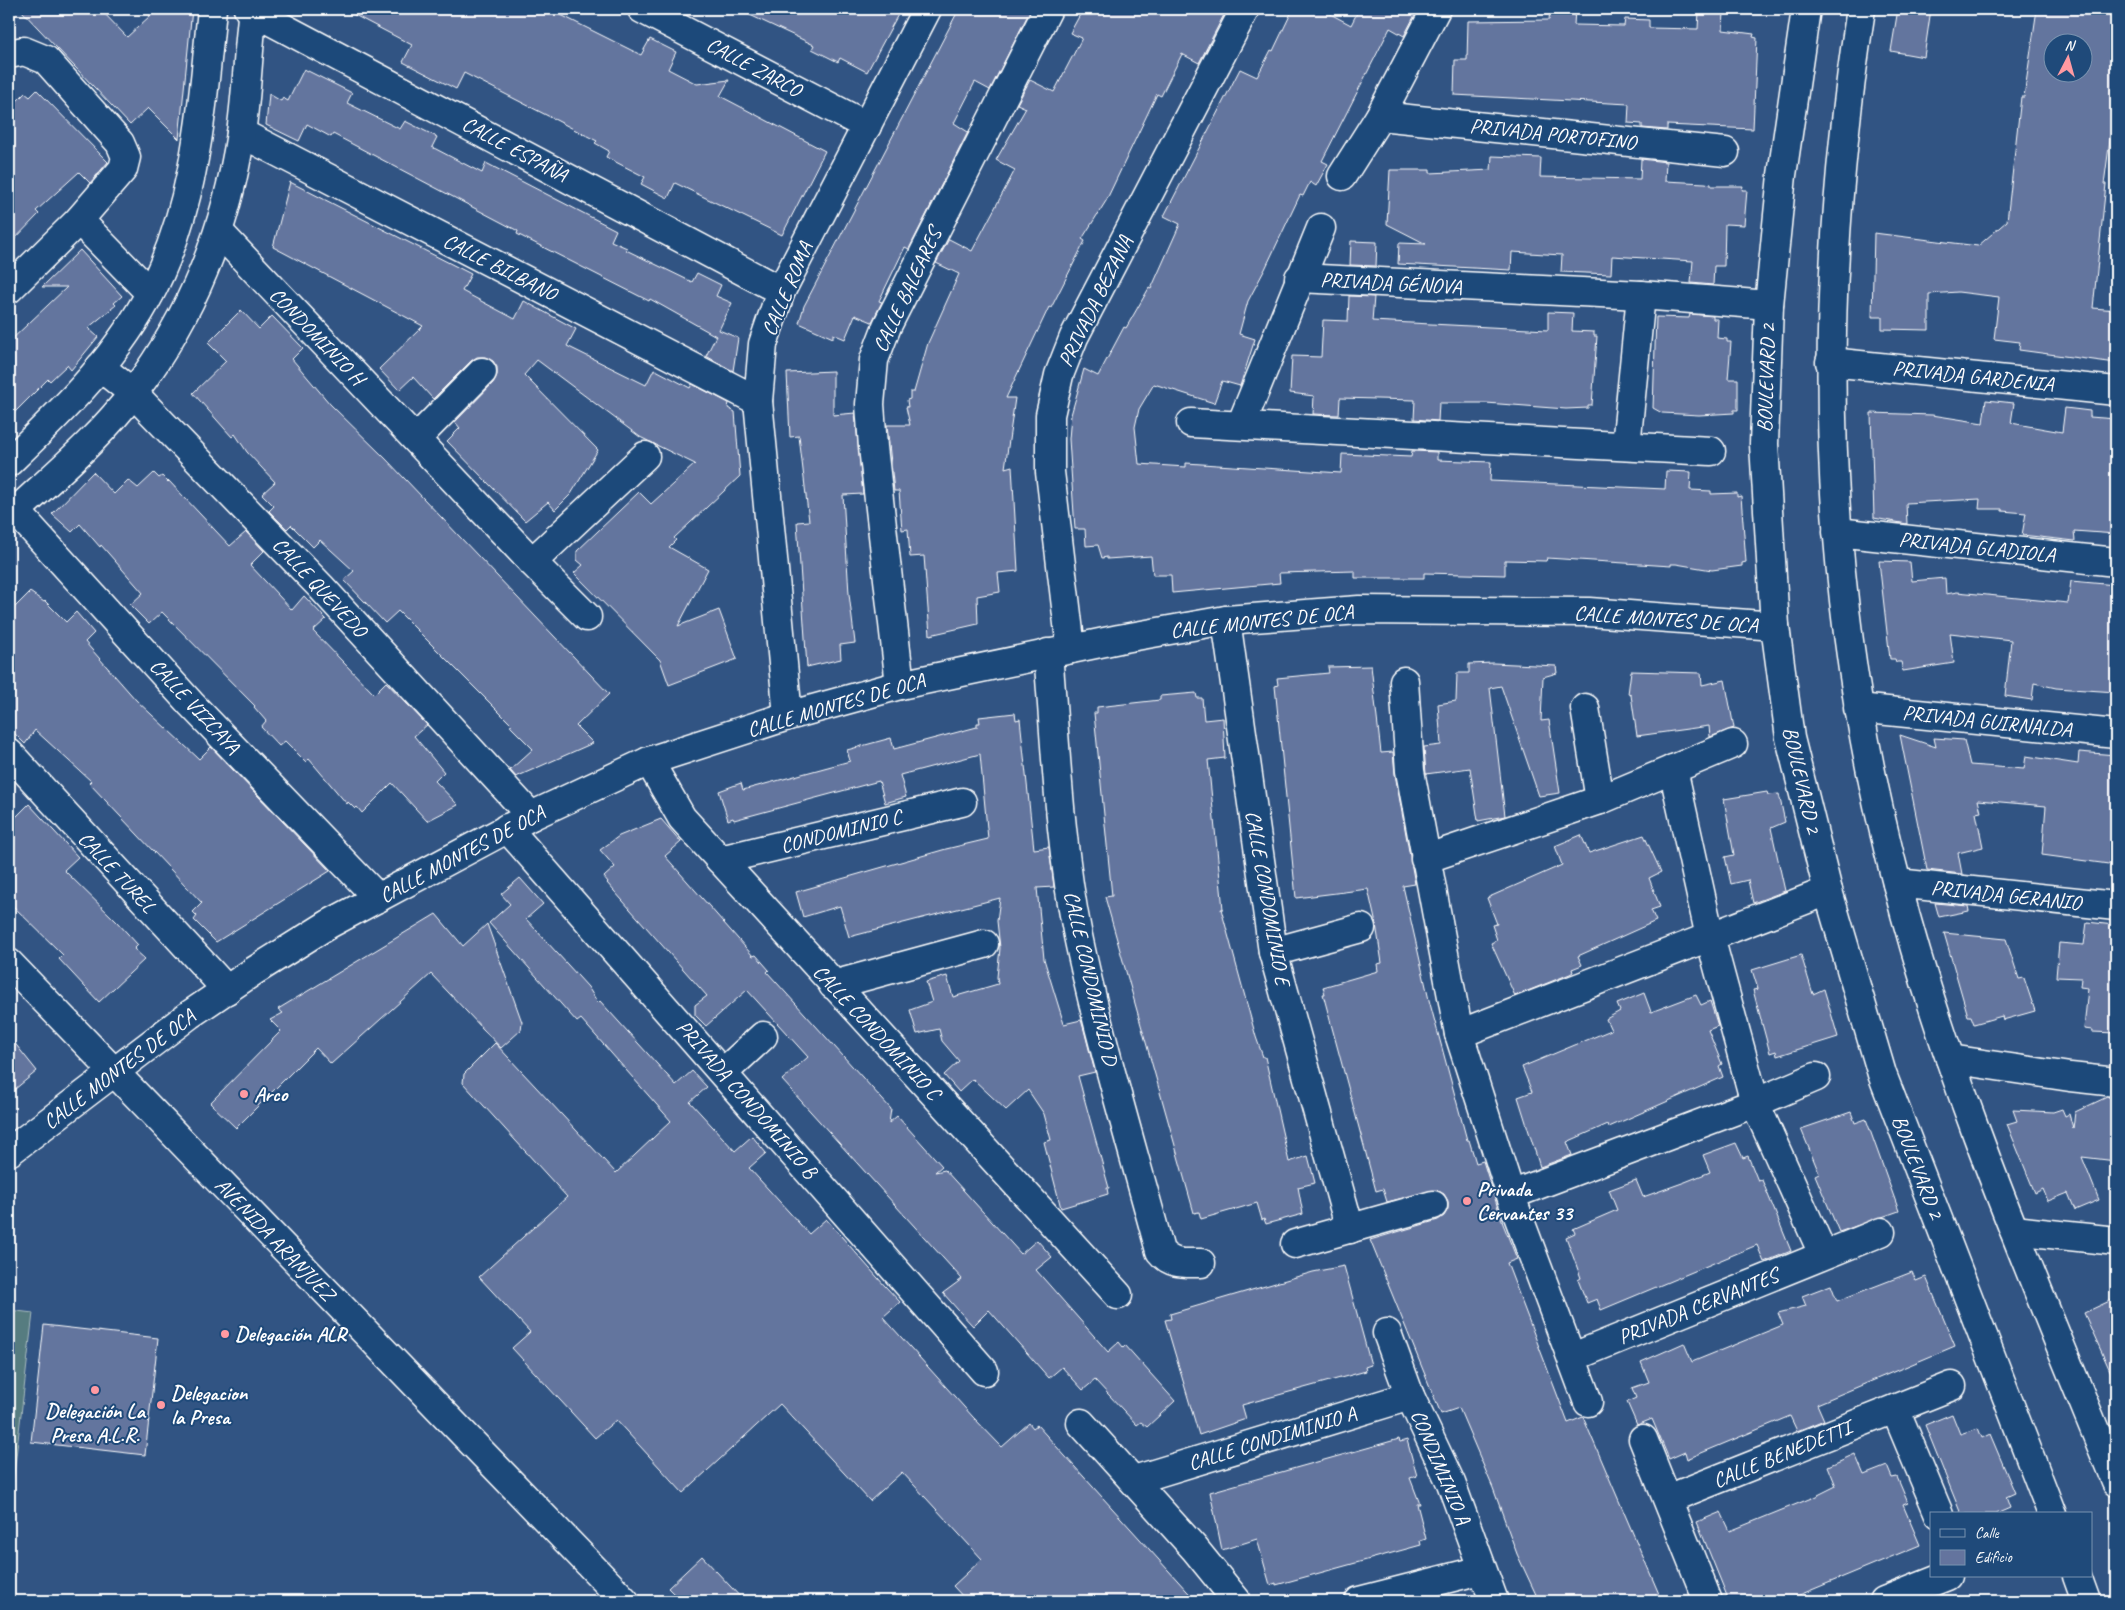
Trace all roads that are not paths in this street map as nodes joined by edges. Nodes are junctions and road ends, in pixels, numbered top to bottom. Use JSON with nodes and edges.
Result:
{"nodes":[{"id":1,"x":212,"y":9,"type":"edge"},
{"id":2,"x":251,"y":9,"type":"edge"},
{"id":3,"x":642,"y":9,"type":"edge"},
{"id":4,"x":927,"y":9,"type":"edge"},
{"id":5,"x":1048,"y":9,"type":"edge"},
{"id":6,"x":1245,"y":9,"type":"edge"},
{"id":7,"x":1436,"y":9,"type":"edge"},
{"id":8,"x":1806,"y":9,"type":"edge"},
{"id":9,"x":1861,"y":9,"type":"edge"},
{"id":10,"x":9,"y":54,"type":"edge"},
{"id":11,"x":1380,"y":116,"type":"junction"},
{"id":12,"x":866,"y":126,"type":"junction"},
{"id":13,"x":241,"y":133,"type":"junction"},
{"id":14,"x":1725,"y":152,"type":"dead end"},
{"id":15,"x":1342,"y":176,"type":"dead end"},
{"id":16,"x":79,"y":220,"type":"junction"},
{"id":17,"x":1321,"y":228,"type":"dead end"},
{"id":18,"x":219,"y":232,"type":"junction"},
{"id":19,"x":1299,"y":278,"type":"junction"},
{"id":20,"x":9,"y":289,"type":"edge"},
{"id":21,"x":781,"y":291,"type":"junction"},
{"id":22,"x":150,"y":293,"type":"junction"},
{"id":23,"x":1641,"y":295,"type":"junction"},
{"id":24,"x":1768,"y":305,"type":"junction"},
{"id":25,"x":1830,"y":362,"type":"junction"},
{"id":26,"x":100,"y":367,"type":"junction"},
{"id":27,"x":482,"y":372,"type":"dead end"},
{"id":28,"x":2116,"y":391,"type":"edge"},
{"id":29,"x":133,"y":392,"type":"junction"},
{"id":30,"x":758,"y":401,"type":"junction"},
{"id":31,"x":1191,"y":423,"type":"dead end"},
{"id":32,"x":1241,"y":425,"type":"junction"},
{"id":33,"x":416,"y":439,"type":"junction"},
{"id":34,"x":1626,"y":446,"type":"junction"},
{"id":35,"x":1710,"y":451,"type":"dead end"},
{"id":36,"x":645,"y":456,"type":"dead end"},
{"id":37,"x":9,"y":462,"type":"edge"},
{"id":38,"x":13,"y":514,"type":"edge"},
{"id":39,"x":1837,"y":532,"type":"junction"},
{"id":40,"x":532,"y":562,"type":"junction"},
{"id":41,"x":2116,"y":562,"type":"edge"},
{"id":42,"x":587,"y":616,"type":"dead end"},
{"id":43,"x":1226,"y":620,"type":"junction"},
{"id":44,"x":1775,"y":626,"type":"junction"},
{"id":45,"x":1060,"y":651,"type":"junction"},
{"id":46,"x":1404,"y":681,"type":"dead end"},
{"id":47,"x":900,"y":685,"type":"junction"},
{"id":48,"x":1585,"y":708,"type":"dead end"},
{"id":49,"x":1858,"y":708,"type":"junction"},
{"id":50,"x":788,"y":716,"type":"junction"},
{"id":51,"x":2116,"y":734,"type":"edge"},
{"id":52,"x":1734,"y":744,"type":"dead end"},
{"id":53,"x":9,"y":753,"type":"edge"},
{"id":54,"x":649,"y":761,"type":"junction"},
{"id":55,"x":1673,"y":769,"type":"junction"},
{"id":56,"x":1600,"y":800,"type":"junction"},
{"id":57,"x":962,"y":802,"type":"dead end"},
{"id":58,"x":531,"y":816,"type":"junction"},
{"id":59,"x":507,"y":828,"type":"junction"},
{"id":60,"x":1425,"y":859,"type":"junction"},
{"id":61,"x":720,"y":860,"type":"junction"},
{"id":62,"x":1896,"y":884,"type":"junction"},
{"id":63,"x":1828,"y":891,"type":"junction"},
{"id":64,"x":378,"y":898,"type":"junction"},
{"id":65,"x":2116,"y":906,"type":"edge"},
{"id":66,"x":1361,"y":928,"type":"dead end"},
{"id":67,"x":1710,"y":937,"type":"junction"},
{"id":68,"x":984,"y":944,"type":"dead end"},
{"id":69,"x":1273,"y":952,"type":"junction"},
{"id":70,"x":9,"y":963,"type":"edge"},
{"id":71,"x":833,"y":985,"type":"junction"},
{"id":72,"x":227,"y":990,"type":"junction"},
{"id":73,"x":1459,"y":1034,"type":"junction"},
{"id":74,"x":763,"y":1036,"type":"dead end"},
{"id":75,"x":1950,"y":1058,"type":"junction"},
{"id":76,"x":115,"y":1072,"type":"junction"},
{"id":77,"x":724,"y":1072,"type":"junction"},
{"id":78,"x":1816,"y":1077,"type":"dead end"},
{"id":79,"x":2116,"y":1082,"type":"edge"},
{"id":80,"x":1755,"y":1103,"type":"junction"},
{"id":81,"x":9,"y":1152,"type":"edge"},
{"id":82,"x":1511,"y":1196,"type":"junction"},
{"id":83,"x":1433,"y":1205,"type":"dead end"},
{"id":84,"x":1350,"y":1229,"type":"junction"},
{"id":85,"x":2014,"y":1230,"type":"junction"},
{"id":86,"x":1881,"y":1232,"type":"dead end"},
{"id":87,"x":2116,"y":1241,"type":"edge"},
{"id":88,"x":1295,"y":1244,"type":"dead end"},
{"id":89,"x":1823,"y":1254,"type":"junction"},
{"id":90,"x":1201,"y":1263,"type":"dead end"},
{"id":91,"x":1118,"y":1295,"type":"dead end"},
{"id":92,"x":1387,"y":1333,"type":"dead end"},
{"id":93,"x":1573,"y":1357,"type":"junction"},
{"id":94,"x":984,"y":1371,"type":"dead end"},
{"id":95,"x":1952,"y":1386,"type":"dead end"},
{"id":96,"x":1410,"y":1396,"type":"junction"},
{"id":97,"x":1588,"y":1402,"type":"dead end"},
{"id":98,"x":1896,"y":1409,"type":"junction"},
{"id":99,"x":1081,"y":1423,"type":"dead end"},
{"id":100,"x":1643,"y":1439,"type":"dead end"},
{"id":101,"x":1134,"y":1480,"type":"junction"},
{"id":102,"x":2116,"y":1482,"type":"edge"},
{"id":103,"x":1668,"y":1499,"type":"junction"},
{"id":104,"x":1938,"y":1512,"type":"edge"},
{"id":105,"x":2051,"y":1512,"type":"edge"},
{"id":106,"x":1481,"y":1570,"type":"junction"},
{"id":107,"x":1942,"y":1578,"type":"edge"},
{"id":108,"x":2077,"y":1578,"type":"edge"},
{"id":109,"x":625,"y":1601,"type":"edge"},
{"id":110,"x":1237,"y":1601,"type":"edge"},
{"id":111,"x":1359,"y":1601,"type":"edge"},
{"id":112,"x":1494,"y":1601,"type":"edge"},
{"id":113,"x":1708,"y":1601,"type":"edge"},
{"id":114,"x":1884,"y":1601,"type":"edge"},
{"id":115,"x":2086,"y":1601,"type":"edge"}],
"edges":[{"from":1,"to":22,"type":"street"},
{"from":2,"to":13,"type":"street"},
{"from":2,"to":21,"type":"street","name":"CALLE ESPAÑA"},
{"from":3,"to":12,"type":"street","name":"CALLE ZARCO"},
{"from":4,"to":12,"type":"street","name":"CALLE ROMA"},
{"from":5,"to":47,"type":"street","name":"CALLE BALEARES"},
{"from":6,"to":45,"type":"street","name":"PRIVADA BEZANA"},
{"from":7,"to":11,"type":"street"},
{"from":8,"to":24,"type":"street","name":"BOULEVARD 2"},
{"from":9,"to":25,"type":"street"},
{"from":10,"to":16,"type":"street"},
{"from":11,"to":14,"type":"street","name":"PRIVADA PORTOFINO"},
{"from":11,"to":15,"type":"street"},
{"from":12,"to":21,"type":"street","name":"CALLE ROMA"},
{"from":13,"to":18,"type":"street"},
{"from":13,"to":30,"type":"street","name":"CALLE BILBANO"},
{"from":16,"to":20,"type":"street"},
{"from":16,"to":22,"type":"street"},
{"from":17,"to":19,"type":"street"},
{"from":18,"to":29,"type":"street"},
{"from":18,"to":33,"type":"street","name":"CONDOMINIO H"},
{"from":19,"to":23,"type":"street","name":"PRIVADA GÉNOVA"},
{"from":19,"to":32,"type":"street","name":"PRIVADA GÉNOVA"},
{"from":21,"to":30,"type":"street","name":"CALLE ROMA"},
{"from":22,"to":26,"type":"street"},
{"from":23,"to":24,"type":"street","name":"PRIVADA GÉNOVA"},
{"from":23,"to":34,"type":"street"},
{"from":24,"to":44,"type":"street","name":"BOULEVARD 2"},
{"from":25,"to":28,"type":"street","name":"PRIVADA GARDENIA"},
{"from":25,"to":39,"type":"street"},
{"from":26,"to":29,"type":"street","name":"CALLE QUEVEDO"},
{"from":26,"to":37,"type":"street"},
{"from":27,"to":33,"type":"street"},
{"from":29,"to":38,"type":"street"},
{"from":29,"to":58,"type":"street","name":"CALLE QUEVEDO"},
{"from":30,"to":50,"type":"street","name":"CALLE ROMA"},
{"from":31,"to":32,"type":"street"},
{"from":32,"to":34,"type":"street"},
{"from":33,"to":40,"type":"street","name":"CONDOMINIO H"},
{"from":34,"to":35,"type":"street"},
{"from":36,"to":40,"type":"street"},
{"from":38,"to":64,"type":"street","name":"CALLE VIZCAYA"},
{"from":39,"to":41,"type":"street","name":"PRIVADA GLADIOLA"},
{"from":39,"to":49,"type":"street"},
{"from":40,"to":42,"type":"street","name":"CONDOMINIO H"},
{"from":43,"to":44,"type":"street","name":"CALLE MONTES DE OCA"},
{"from":43,"to":45,"type":"street","name":"CALLE MONTES DE OCA"},
{"from":43,"to":69,"type":"street","name":"CALLE CONDOMINIO E"},
{"from":44,"to":63,"type":"street","name":"BOULEVARD 2"},
{"from":45,"to":47,"type":"street","name":"CALLE MONTES DE OCA"},
{"from":45,"to":90,"type":"street","name":"CALLE CONDOMINIO D"},
{"from":46,"to":60,"type":"street"},
{"from":47,"to":50,"type":"street","name":"CALLE MONTES DE OCA"},
{"from":48,"to":56,"type":"street"},
{"from":49,"to":51,"type":"street","name":"PRIVADA GUIRNALDA"},
{"from":49,"to":62,"type":"street"},
{"from":50,"to":54,"type":"street","name":"CALLE MONTES DE OCA"},
{"from":52,"to":55,"type":"street"},
{"from":53,"to":72,"type":"street","name":"CALLE TUREL"},
{"from":54,"to":58,"type":"street","name":"CALLE MONTES DE OCA"},
{"from":54,"to":61,"type":"street","name":"CALLE CONDOMINIO C"},
{"from":55,"to":56,"type":"street"},
{"from":55,"to":67,"type":"street"},
{"from":56,"to":60,"type":"street"},
{"from":57,"to":61,"type":"street","name":"CONDOMINIO C"},
{"from":58,"to":59,"type":"street","name":"CALLE MONTES DE OCA"},
{"from":59,"to":64,"type":"street","name":"CALLE MONTES DE OCA"},
{"from":59,"to":77,"type":"street","name":"PRIVADA CONDOMINIO B"},
{"from":60,"to":73,"type":"street"},
{"from":61,"to":71,"type":"street","name":"CALLE CONDOMINIO C"},
{"from":62,"to":65,"type":"street","name":"PRIVADA GERANIO"},
{"from":62,"to":75,"type":"street"},
{"from":63,"to":67,"type":"street"},
{"from":63,"to":105,"type":"street","name":"BOULEVARD 2"},
{"from":64,"to":72,"type":"street","name":"CALLE MONTES DE OCA"},
{"from":66,"to":69,"type":"street"},
{"from":67,"to":73,"type":"street"},
{"from":67,"to":80,"type":"street"},
{"from":68,"to":71,"type":"street"},
{"from":69,"to":84,"type":"street","name":"CALLE CONDOMINIO E"},
{"from":70,"to":76,"type":"street","name":"AVENIDA ARANJUEZ"},
{"from":71,"to":91,"type":"street","name":"CALLE CONDOMINIO C"},
{"from":72,"to":76,"type":"street","name":"CALLE MONTES DE OCA"},
{"from":73,"to":82,"type":"street"},
{"from":74,"to":77,"type":"street"},
{"from":75,"to":79,"type":"street"},
{"from":75,"to":85,"type":"street"},
{"from":76,"to":81,"type":"street","name":"CALLE MONTES DE OCA"},
{"from":76,"to":109,"type":"street","name":"AVENIDA ARANJUEZ"},
{"from":77,"to":94,"type":"street","name":"PRIVADA CONDOMINIO B"},
{"from":78,"to":80,"type":"street"},
{"from":80,"to":82,"type":"street"},
{"from":80,"to":89,"type":"street"},
{"from":82,"to":93,"type":"street"},
{"from":83,"to":84,"type":"street"},
{"from":84,"to":88,"type":"street"},
{"from":85,"to":87,"type":"street"},
{"from":85,"to":102,"type":"street"},
{"from":86,"to":89,"type":"street","name":"PRIVADA CERVANTES"},
{"from":89,"to":93,"type":"street","name":"PRIVADA CERVANTES"},
{"from":92,"to":96,"type":"street","name":"CONDIMINIO A"},
{"from":93,"to":97,"type":"street"},
{"from":95,"to":98,"type":"street","name":"CALLE BENEDETTI"},
{"from":96,"to":101,"type":"street","name":"CALLE CONDIMINIO A"},
{"from":96,"to":106,"type":"street","name":"CONDIMINIO A"},
{"from":98,"to":103,"type":"street","name":"CALLE BENEDETTI"},
{"from":98,"to":104,"type":"street"},
{"from":99,"to":101,"type":"street"},
{"from":100,"to":103,"type":"street"},
{"from":101,"to":110,"type":"street"},
{"from":103,"to":113,"type":"street"},
{"from":106,"to":111,"type":"street"},
{"from":106,"to":112,"type":"street","name":"CONDIMINIO A"},
{"from":107,"to":114,"type":"street"},
{"from":108,"to":115,"type":"street"}]}
